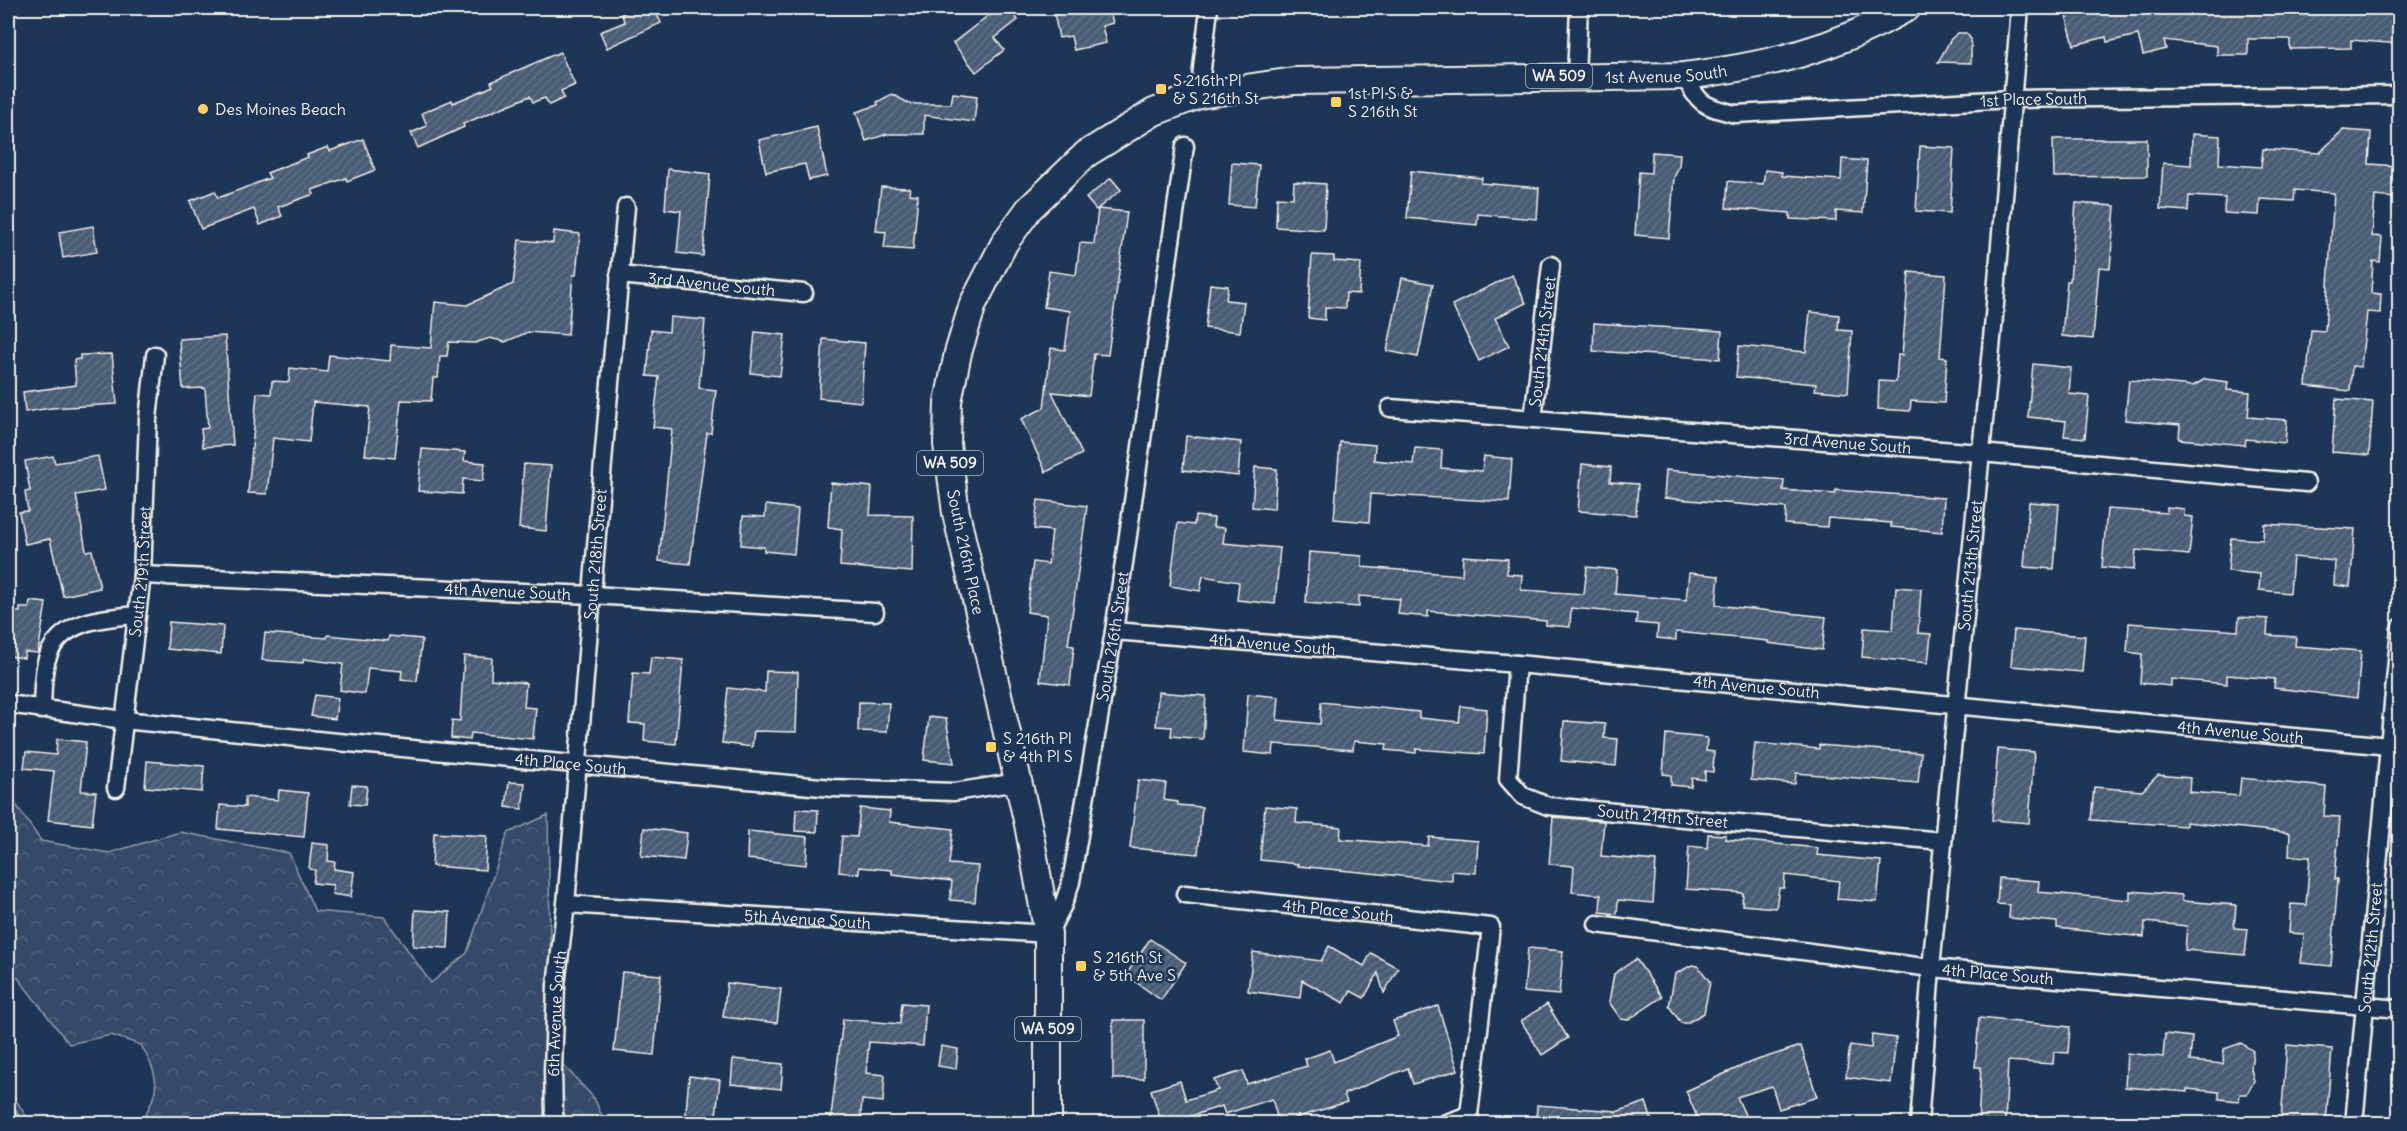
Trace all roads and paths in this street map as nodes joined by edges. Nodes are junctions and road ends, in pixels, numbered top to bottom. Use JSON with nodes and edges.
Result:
{"nodes":[{"id":1,"x":1209,"y":8,"type":"edge"},
{"id":2,"x":1579,"y":8,"type":"edge"},
{"id":3,"x":1907,"y":8,"type":"edge"},
{"id":4,"x":2020,"y":8,"type":"edge"},
{"id":5,"x":1576,"y":76,"type":"junction"},
{"id":6,"x":1683,"y":76,"type":"junction"},
{"id":7,"x":1199,"y":95,"type":"junction"},
{"id":8,"x":2400,"y":95,"type":"edge"},
{"id":9,"x":2012,"y":99,"type":"junction"},
{"id":10,"x":1185,"y":146,"type":"dead end"},
{"id":11,"x":626,"y":207,"type":"dead end"},
{"id":12,"x":1551,"y":265,"type":"dead end"},
{"id":13,"x":619,"y":275,"type":"junction"},
{"id":14,"x":804,"y":292,"type":"dead end"},
{"id":15,"x":155,"y":355,"type":"dead end"},
{"id":16,"x":1390,"y":408,"type":"dead end"},
{"id":17,"x":1533,"y":419,"type":"junction"},
{"id":18,"x":1981,"y":453,"type":"junction"},
{"id":19,"x":2306,"y":483,"type":"dead end"},
{"id":20,"x":142,"y":575,"type":"junction"},
{"id":21,"x":592,"y":595,"type":"junction"},
{"id":22,"x":875,"y":612,"type":"dead end"},
{"id":23,"x":137,"y":615,"type":"junction"},
{"id":24,"x":2400,"y":628,"type":"edge"},
{"id":25,"x":1114,"y":631,"type":"junction"},
{"id":26,"x":1517,"y":664,"type":"junction"},
{"id":27,"x":8,"y":704,"type":"edge"},
{"id":28,"x":1957,"y":706,"type":"junction"},
{"id":29,"x":42,"y":710,"type":"junction"},
{"id":30,"x":124,"y":720,"type":"junction"},
{"id":31,"x":2395,"y":747,"type":"edge"},
{"id":32,"x":578,"y":765,"type":"junction"},
{"id":33,"x":1018,"y":782,"type":"junction"},
{"id":34,"x":116,"y":788,"type":"dead end"},
{"id":35,"x":1943,"y":841,"type":"junction"},
{"id":36,"x":1185,"y":894,"type":"dead end"},
{"id":37,"x":566,"y":904,"type":"junction"},
{"id":38,"x":1597,"y":924,"type":"dead end"},
{"id":39,"x":1048,"y":934,"type":"junction"},
{"id":40,"x":1931,"y":968,"type":"junction"},
{"id":41,"x":2365,"y":1006,"type":"junction"},
{"id":42,"x":2400,"y":1009,"type":"edge"},
{"id":43,"x":1470,"y":1119,"type":"edge"},
{"id":44,"x":557,"y":1124,"type":"edge"},
{"id":45,"x":1048,"y":1124,"type":"edge"},
{"id":46,"x":1444,"y":1124,"type":"edge"},
{"id":47,"x":1919,"y":1124,"type":"edge"},
{"id":48,"x":2354,"y":1124,"type":"edge"}],
"edges":[{"from":1,"to":7,"type":"street"},
{"from":2,"to":5,"type":"street"},
{"from":3,"to":6,"type":"main road","name":"1st Avenue South","number":"WA 509"},
{"from":4,"to":9,"type":"street","name":"South 213th Street"},
{"from":5,"to":6,"type":"main road","name":"1st Avenue South","number":"WA 509"},
{"from":5,"to":7,"type":"main road","name":"1st Avenue South","number":"WA 509"},
{"from":6,"to":9,"type":"street","name":"1st Place South"},
{"from":7,"to":33,"type":"main road","name":"South 216th Place","number":"WA 509"},
{"from":8,"to":9,"type":"street","name":"1st Place South"},
{"from":9,"to":18,"type":"street","name":"South 213th Street"},
{"from":10,"to":25,"type":"street","name":"South 216th Street"},
{"from":11,"to":13,"type":"street","name":"South 218th Street"},
{"from":12,"to":17,"type":"street","name":"South 214th Street"},
{"from":13,"to":14,"type":"street","name":"3rd Avenue South"},
{"from":13,"to":21,"type":"street","name":"South 218th Street"},
{"from":15,"to":20,"type":"street","name":"South 219th Street"},
{"from":16,"to":17,"type":"street","name":"3rd Avenue South"},
{"from":17,"to":18,"type":"street","name":"3rd Avenue South"},
{"from":18,"to":19,"type":"street","name":"3rd Avenue South"},
{"from":18,"to":28,"type":"street","name":"South 213th Street"},
{"from":20,"to":21,"type":"street","name":"4th Avenue South"},
{"from":20,"to":23,"type":"street","name":"South 219th Street"},
{"from":21,"to":22,"type":"street","name":"4th Avenue South"},
{"from":21,"to":32,"type":"street","name":"South 218th Street"},
{"from":23,"to":29,"type":"street"},
{"from":23,"to":30,"type":"street","name":"South 219th Street"},
{"from":24,"to":31,"type":"street","name":"South 212th Street"},
{"from":25,"to":26,"type":"street","name":"4th Avenue South"},
{"from":25,"to":39,"type":"street","name":"South 216th Street"},
{"from":26,"to":28,"type":"street","name":"4th Avenue South"},
{"from":26,"to":35,"type":"street","name":"South 214th Street"},
{"from":27,"to":29,"type":"street","name":"4th Place South"},
{"from":28,"to":31,"type":"street","name":"4th Avenue South"},
{"from":28,"to":35,"type":"street","name":"South 213th Street"},
{"from":29,"to":30,"type":"street","name":"4th Place South"},
{"from":30,"to":32,"type":"street","name":"4th Place South"},
{"from":30,"to":34,"type":"street","name":"South 219th Street"},
{"from":31,"to":41,"type":"street","name":"South 212th Street"},
{"from":32,"to":33,"type":"street","name":"4th Place South"},
{"from":32,"to":37,"type":"street","name":"South 218th Street"},
{"from":33,"to":39,"type":"main road","name":"South 216th Place","number":"WA 509"},
{"from":35,"to":40,"type":"street","name":"South 213th Street"},
{"from":36,"to":43,"type":"street","name":"4th Place South"},
{"from":37,"to":39,"type":"street","name":"5th Avenue South"},
{"from":37,"to":44,"type":"street","name":"6th Avenue South"},
{"from":38,"to":40,"type":"street","name":"4th Place South"},
{"from":39,"to":45,"type":"main road","name":"South 216th Street","number":"WA 509"},
{"from":40,"to":41,"type":"street","name":"4th Place South"},
{"from":40,"to":47,"type":"street","name":"South 213th Street"},
{"from":41,"to":42,"type":"street","name":"4th Place South"},
{"from":41,"to":48,"type":"street","name":"South 212th Street"},
{"from":43,"to":46,"type":"street"}]}
